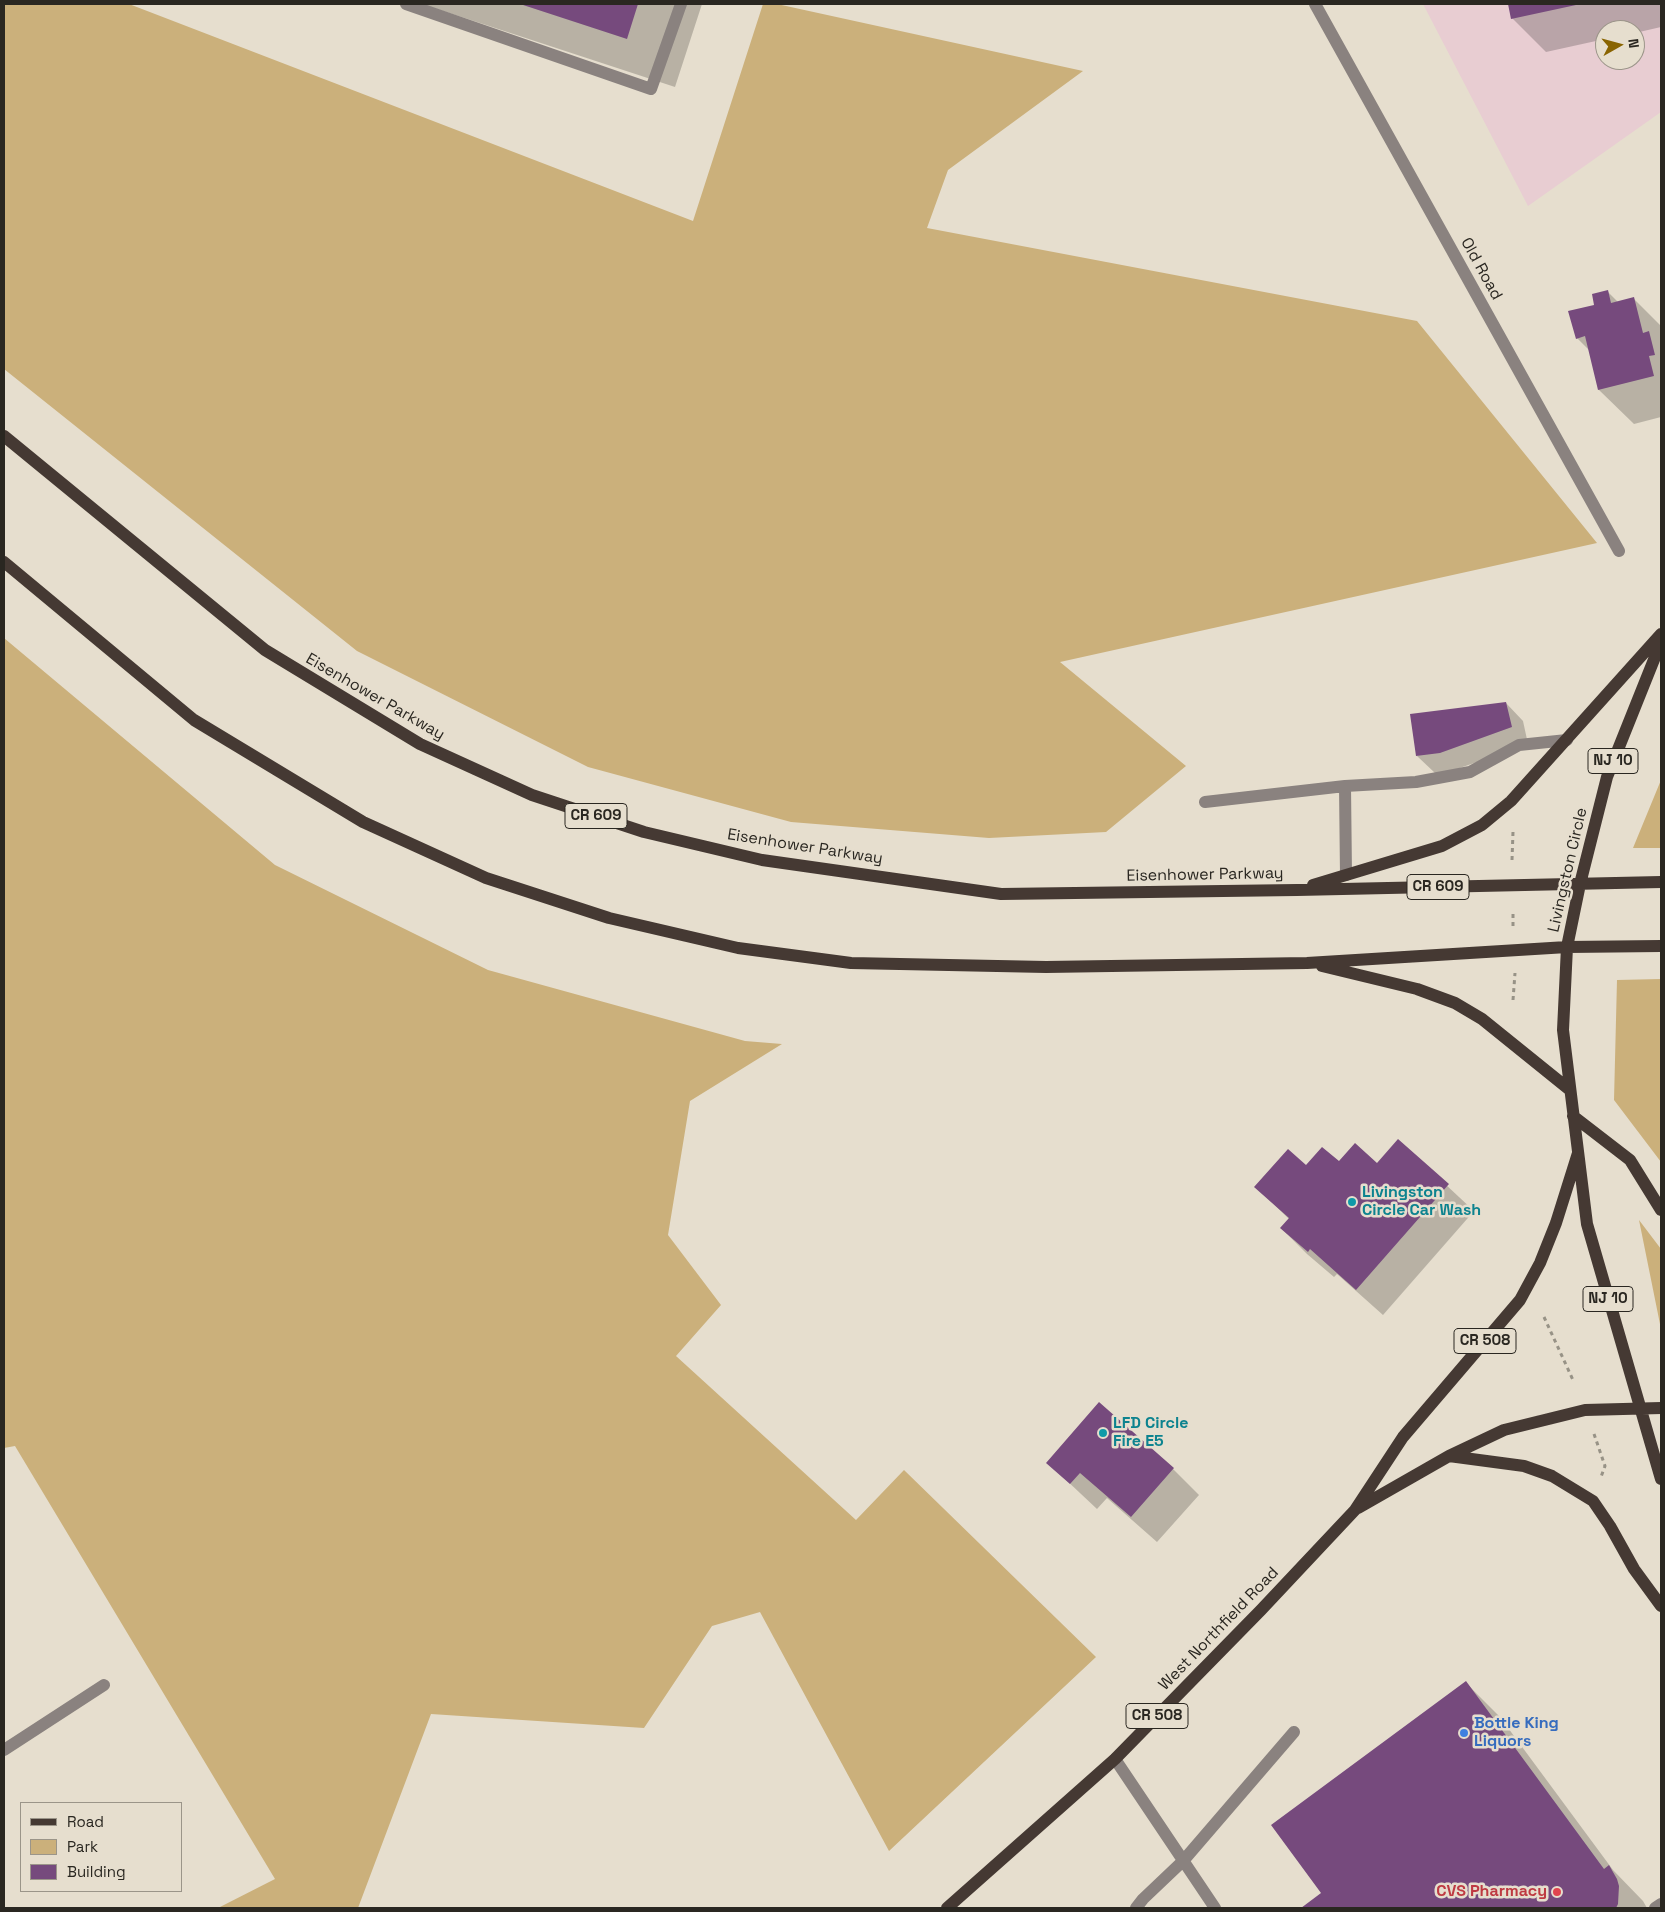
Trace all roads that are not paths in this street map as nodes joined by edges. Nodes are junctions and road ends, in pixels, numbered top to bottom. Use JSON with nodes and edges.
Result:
{"nodes":[{"id":1,"x":406,"y":4,"type":"edge"},
{"id":2,"x":681,"y":4,"type":"edge"},
{"id":3,"x":1315,"y":4,"type":"edge"},
{"id":4,"x":4,"y":436,"type":"edge"},
{"id":5,"x":1619,"y":551,"type":"dead end"},
{"id":6,"x":4,"y":562,"type":"edge"},
{"id":7,"x":1661,"y":634,"type":"edge"},
{"id":8,"x":1661,"y":642,"type":"edge"},
{"id":9,"x":1567,"y":740,"type":"junction"},
{"id":10,"x":1345,"y":786,"type":"junction"},
{"id":11,"x":1205,"y":802,"type":"dead end"},
{"id":12,"x":1346,"y":875,"type":"junction"},
{"id":13,"x":1661,"y":882,"type":"edge"},
{"id":14,"x":1580,"y":884,"type":"junction"},
{"id":15,"x":1297,"y":890,"type":"junction"},
{"id":16,"x":1661,"y":946,"type":"edge"},
{"id":17,"x":1567,"y":947,"type":"junction"},
{"id":18,"x":1307,"y":963,"type":"junction"},
{"id":19,"x":1570,"y":1090,"type":"junction"},
{"id":20,"x":1573,"y":1116,"type":"junction"},
{"id":21,"x":1578,"y":1153,"type":"junction"},
{"id":22,"x":1661,"y":1210,"type":"edge"},
{"id":23,"x":1640,"y":1408,"type":"junction"},
{"id":24,"x":1661,"y":1408,"type":"edge"},
{"id":25,"x":1450,"y":1456,"type":"junction"},
{"id":26,"x":1661,"y":1479,"type":"edge"},
{"id":27,"x":1355,"y":1510,"type":"junction"},
{"id":28,"x":1661,"y":1606,"type":"edge"},
{"id":29,"x":104,"y":1685,"type":"dead end"},
{"id":30,"x":1294,"y":1732,"type":"dead end"},
{"id":31,"x":4,"y":1750,"type":"edge"},
{"id":32,"x":1114,"y":1760,"type":"junction"},
{"id":33,"x":1182,"y":1861,"type":"junction"},
{"id":34,"x":1661,"y":1904,"type":"edge"},
{"id":35,"x":947,"y":1908,"type":"edge"},
{"id":36,"x":1136,"y":1908,"type":"edge"},
{"id":37,"x":1215,"y":1908,"type":"edge"},
{"id":38,"x":1655,"y":1908,"type":"edge"}],
"edges":[{"from":1,"to":2,"type":"street"},
{"from":3,"to":5,"type":"street","name":"Old Road"},
{"from":4,"to":15,"type":"main road","name":"Eisenhower Parkway","number":"CR 609"},
{"from":6,"to":18,"type":"main road"},
{"from":7,"to":9,"type":"main road"},
{"from":8,"to":14,"type":"main road","name":"Livingston Circle","number":"NJ 10"},
{"from":9,"to":10,"type":"street"},
{"from":9,"to":12,"type":"main road"},
{"from":10,"to":11,"type":"street"},
{"from":10,"to":12,"type":"street"},
{"from":12,"to":15,"type":"main road"},
{"from":13,"to":14,"type":"main road","name":"Eisenhower Parkway","number":"CR 609"},
{"from":14,"to":15,"type":"main road","name":"Eisenhower Parkway","number":"CR 609"},
{"from":14,"to":17,"type":"main road","name":"Livingston Circle","number":"NJ 10"},
{"from":16,"to":17,"type":"main road"},
{"from":17,"to":18,"type":"main road"},
{"from":17,"to":19,"type":"main road","name":"Livingston Circle","number":"NJ 10"},
{"from":18,"to":19,"type":"main road"},
{"from":19,"to":20,"type":"main road","name":"Livingston Circle","number":"NJ 10"},
{"from":20,"to":21,"type":"main road","number":"NJ 10"},
{"from":20,"to":22,"type":"main road"},
{"from":21,"to":23,"type":"main road","number":"NJ 10"},
{"from":21,"to":27,"type":"main road","number":"CR 508"},
{"from":23,"to":24,"type":"main road","number":"CR 508"},
{"from":23,"to":25,"type":"main road","number":"CR 508"},
{"from":23,"to":26,"type":"main road","number":"NJ 10"},
{"from":25,"to":27,"type":"main road","number":"CR 508"},
{"from":25,"to":28,"type":"main road"},
{"from":27,"to":32,"type":"main road","name":"West Northfield Road","number":"CR 508"},
{"from":29,"to":31,"type":"street"},
{"from":30,"to":33,"type":"street"},
{"from":32,"to":33,"type":"street"},
{"from":32,"to":35,"type":"main road","name":"West Northfield Road","number":"CR 508"},
{"from":33,"to":36,"type":"street"},
{"from":33,"to":37,"type":"street"},
{"from":34,"to":38,"type":"street"}]}
